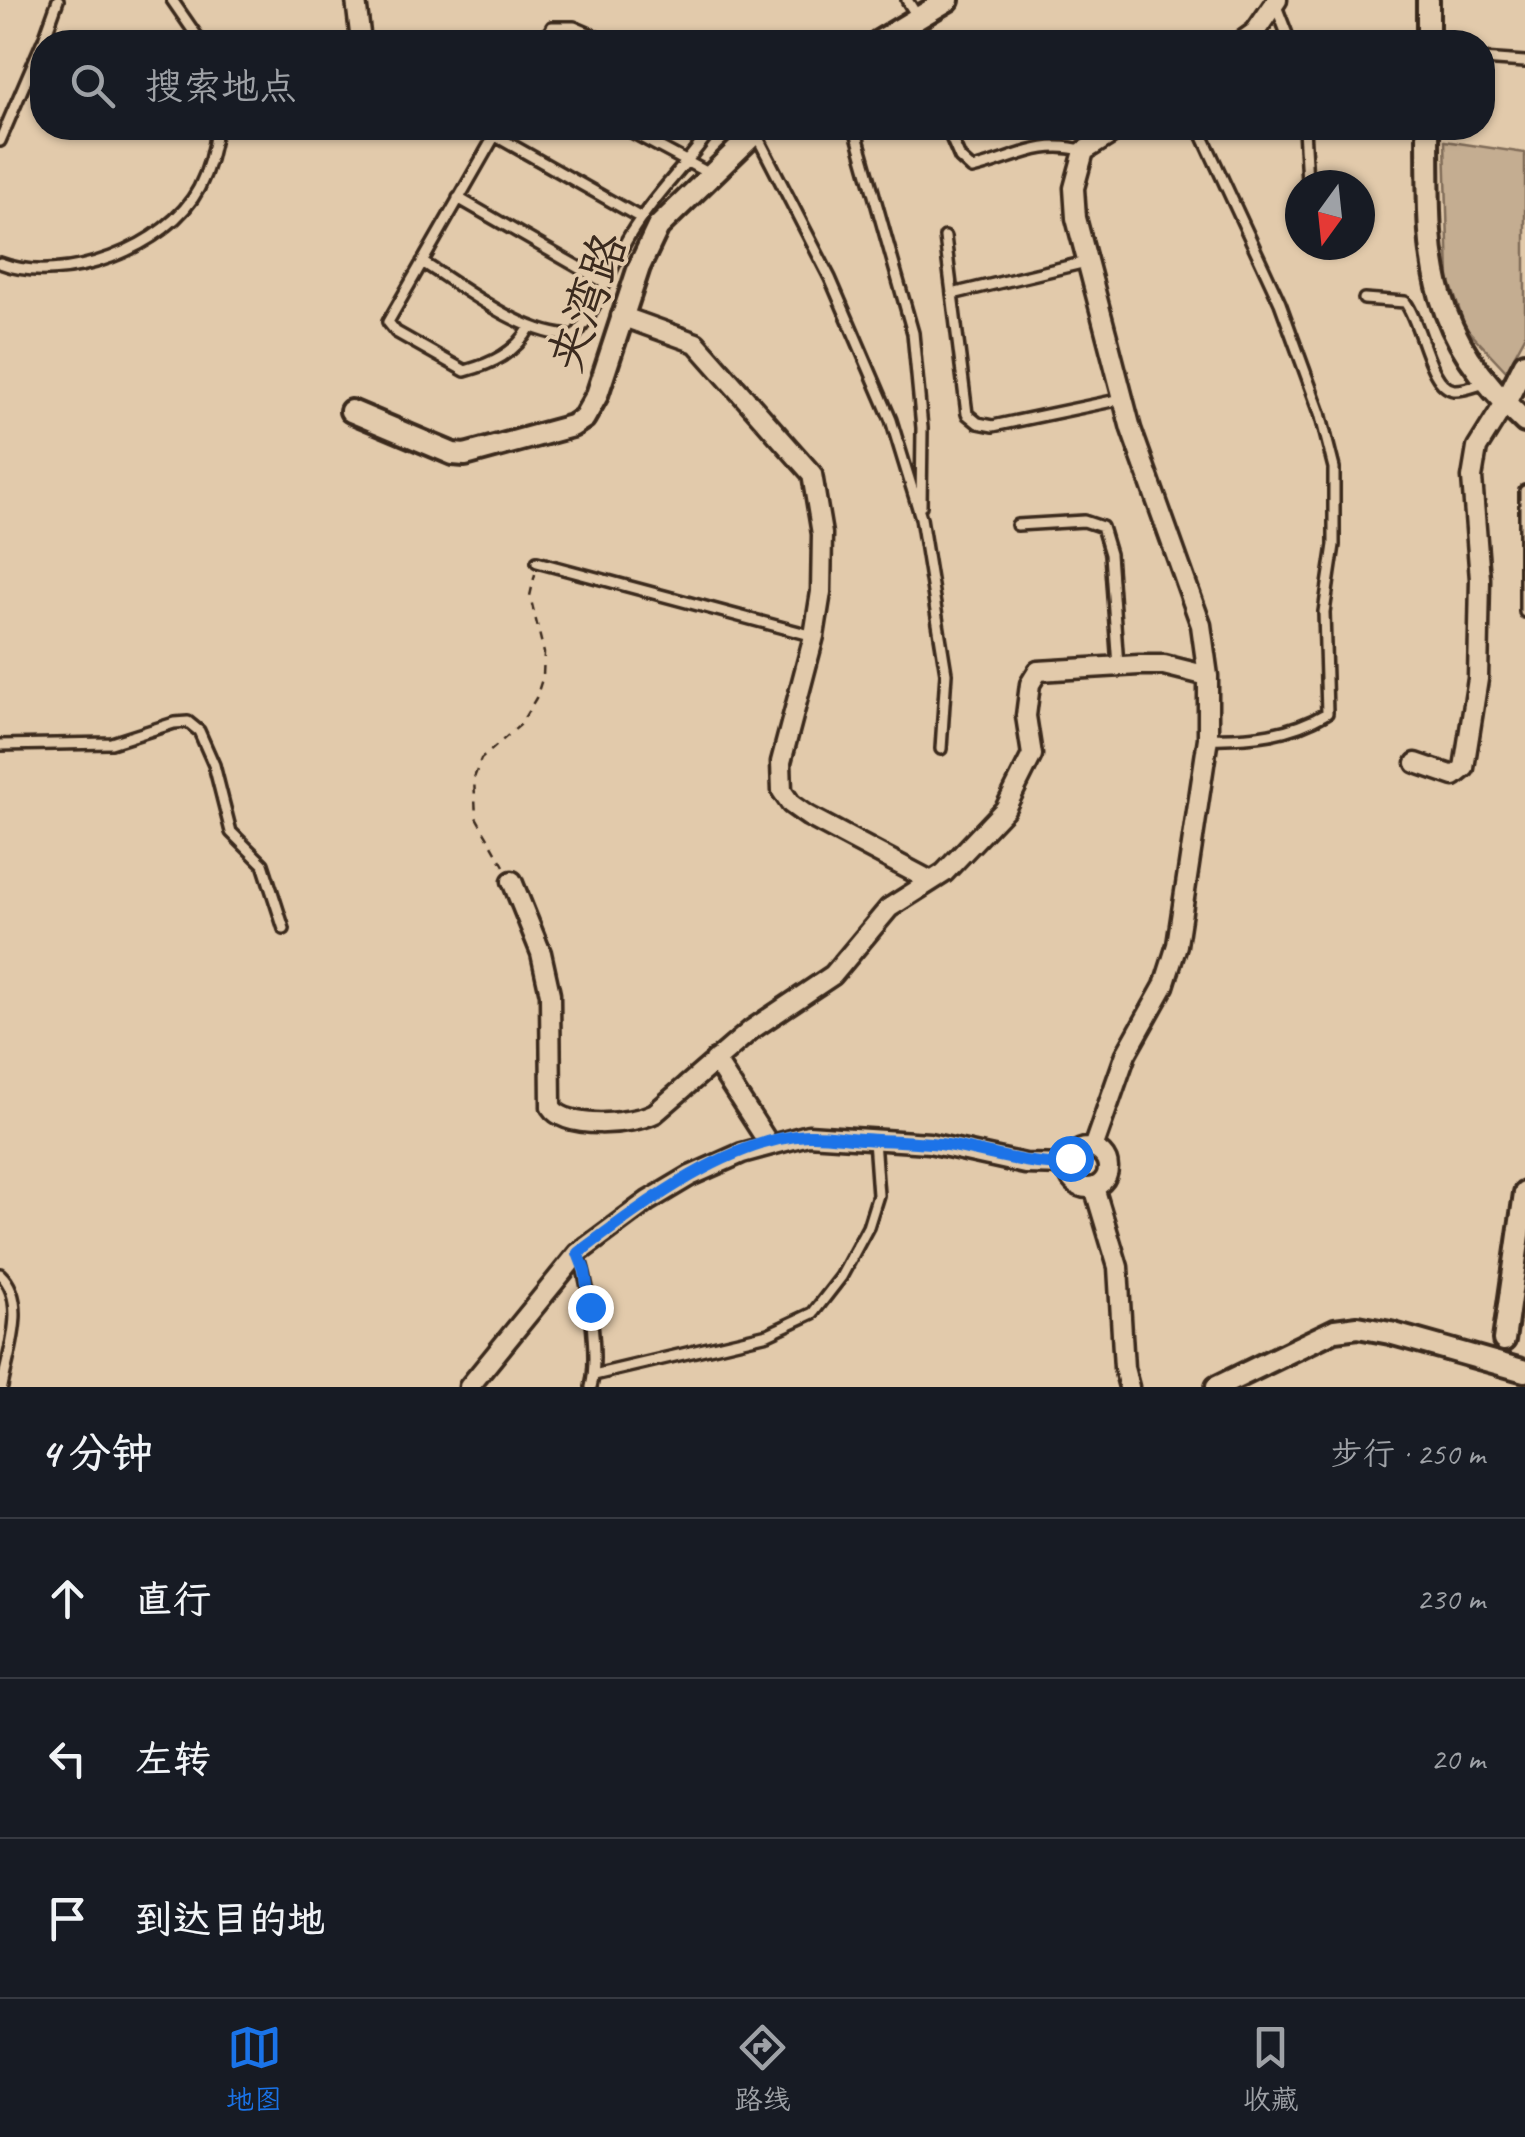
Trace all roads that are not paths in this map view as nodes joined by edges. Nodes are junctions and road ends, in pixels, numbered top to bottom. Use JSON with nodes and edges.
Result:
{"nodes":[{"id":1,"x":58,"y":0,"type":"edge"},
{"id":2,"x":172,"y":0,"type":"edge"},
{"id":3,"x":356,"y":0,"type":"edge"},
{"id":4,"x":948,"y":0,"type":"edge"},
{"id":5,"x":1428,"y":0,"type":"edge"},
{"id":6,"x":1276,"y":3,"type":"edge"},
{"id":7,"x":913,"y":9,"type":"edge"},
{"id":8,"x":48,"y":30,"type":"edge"},
{"id":9,"x":195,"y":30,"type":"edge"},
{"id":10,"x":360,"y":30,"type":"edge"},
{"id":11,"x":550,"y":30,"type":"edge"},
{"id":12,"x":581,"y":30,"type":"edge"},
{"id":13,"x":891,"y":30,"type":"edge"},
{"id":14,"x":1252,"y":30,"type":"edge"},
{"id":15,"x":1286,"y":30,"type":"edge"},
{"id":16,"x":1428,"y":30,"type":"edge"},
{"id":17,"x":1495,"y":61,"type":"edge"},
{"id":18,"x":1525,"y":62,"type":"edge"},
{"id":19,"x":30,"y":74,"type":"edge"},
{"id":20,"x":0,"y":108,"type":"edge"},
{"id":21,"x":14,"y":112,"type":"junction"},
{"id":22,"x":215,"y":140,"type":"edge"},
{"id":23,"x":492,"y":140,"type":"edge"},
{"id":24,"x":512,"y":140,"type":"edge"},
{"id":25,"x":647,"y":140,"type":"edge"},
{"id":26,"x":704,"y":140,"type":"edge"},
{"id":27,"x":746,"y":140,"type":"edge"},
{"id":28,"x":762,"y":140,"type":"edge"},
{"id":29,"x":857,"y":140,"type":"edge"},
{"id":30,"x":952,"y":140,"type":"edge"},
{"id":31,"x":1102,"y":140,"type":"edge"},
{"id":32,"x":1204,"y":140,"type":"edge"},
{"id":33,"x":1305,"y":140,"type":"edge"},
{"id":34,"x":1428,"y":140,"type":"edge"},
{"id":35,"x":0,"y":141,"type":"edge"},
{"id":36,"x":1084,"y":152,"type":"junction"},
{"id":37,"x":689,"y":162,"type":"junction"},
{"id":38,"x":1306,"y":170,"type":"edge"},
{"id":39,"x":710,"y":174,"type":"junction"},
{"id":40,"x":458,"y":198,"type":"junction"},
{"id":41,"x":641,"y":218,"type":"junction"},
{"id":42,"x":946,"y":236,"type":"dead end"},
{"id":43,"x":422,"y":262,"type":"junction"},
{"id":44,"x":1086,"y":262,"type":"junction"},
{"id":45,"x":0,"y":263,"type":"edge"},
{"id":46,"x":606,"y":284,"type":"junction"},
{"id":47,"x":952,"y":294,"type":"junction"},
{"id":48,"x":1364,"y":299,"type":"dead end"},
{"id":49,"x":621,"y":316,"type":"junction"},
{"id":50,"x":530,"y":327,"type":"junction"},
{"id":51,"x":1525,"y":363,"type":"edge"},
{"id":52,"x":1487,"y":382,"type":"junction"},
{"id":53,"x":1122,"y":398,"type":"junction"},
{"id":54,"x":1505,"y":404,"type":"junction"},
{"id":55,"x":351,"y":411,"type":"dead end"},
{"id":56,"x":1525,"y":422,"type":"edge"},
{"id":57,"x":1525,"y":491,"type":"edge"},
{"id":58,"x":921,"y":518,"type":"junction"},
{"id":59,"x":1017,"y":525,"type":"dead end"},
{"id":60,"x":538,"y":562,"type":"road end"},
{"id":61,"x":1525,"y":612,"type":"edge"},
{"id":62,"x":814,"y":636,"type":"junction"},
{"id":63,"x":1118,"y":666,"type":"junction"},
{"id":64,"x":1208,"y":676,"type":"junction"},
{"id":65,"x":1208,"y":738,"type":"junction"},
{"id":66,"x":0,"y":745,"type":"edge"},
{"id":67,"x":941,"y":749,"type":"dead end"},
{"id":68,"x":1416,"y":763,"type":"dead end"},
{"id":69,"x":512,"y":881,"type":"road end"},
{"id":70,"x":931,"y":882,"type":"junction"},
{"id":71,"x":284,"y":928,"type":"dead end"},
{"id":72,"x":715,"y":1060,"type":"junction"},
{"id":73,"x":874,"y":1140,"type":"junction"},
{"id":74,"x":769,"y":1144,"type":"junction"},
{"id":75,"x":1092,"y":1148,"type":"junction"},
{"id":76,"x":1068,"y":1165,"type":"junction"},
{"id":77,"x":1094,"y":1188,"type":"junction"},
{"id":78,"x":1525,"y":1193,"type":"edge"},
{"id":79,"x":578,"y":1253,"type":"junction"},
{"id":80,"x":0,"y":1274,"type":"edge"},
{"id":81,"x":1504,"y":1340,"type":"dead end"},
{"id":82,"x":1525,"y":1372,"type":"edge"},
{"id":83,"x":594,"y":1375,"type":"junction"},
{"id":84,"x":2,"y":1387,"type":"edge"},
{"id":85,"x":470,"y":1387,"type":"edge"},
{"id":86,"x":591,"y":1387,"type":"edge"},
{"id":87,"x":1130,"y":1387,"type":"edge"},
{"id":88,"x":1217,"y":1387,"type":"edge"}],
"edges":[{"from":1,"to":8,"type":"lane"},
{"from":2,"to":9,"type":"lane"},
{"from":3,"to":10,"type":"street"},
{"from":4,"to":7,"type":"street"},
{"from":5,"to":16,"type":"street"},
{"from":6,"to":14,"type":"street"},
{"from":6,"to":15,"type":"lane"},
{"from":7,"to":13,"type":"street"},
{"from":11,"to":12,"type":"lane"},
{"from":17,"to":18,"type":"lane"},
{"from":19,"to":21,"type":"lane"},
{"from":20,"to":21,"type":"lane"},
{"from":21,"to":35,"type":"lane"},
{"from":22,"to":45,"type":"lane"},
{"from":23,"to":40,"type":"lane"},
{"from":24,"to":41,"type":"lane"},
{"from":25,"to":37,"type":"lane"},
{"from":26,"to":37,"type":"lane"},
{"from":27,"to":39,"type":"street","name":"夹湾路"},
{"from":28,"to":58,"type":"lane"},
{"from":29,"to":58,"type":"lane"},
{"from":30,"to":36,"type":"lane"},
{"from":31,"to":36,"type":"street"},
{"from":32,"to":65,"type":"lane"},
{"from":33,"to":38,"type":"lane"},
{"from":34,"to":52,"type":"street"},
{"from":36,"to":44,"type":"street"},
{"from":37,"to":39,"type":"lane"},
{"from":37,"to":41,"type":"lane"},
{"from":39,"to":49,"type":"street","name":"夹湾路"},
{"from":40,"to":43,"type":"lane"},
{"from":40,"to":46,"type":"lane"},
{"from":41,"to":46,"type":"lane"},
{"from":42,"to":47,"type":"lane"},
{"from":43,"to":50,"type":"lane"},
{"from":43,"to":50,"type":"lane"},
{"from":44,"to":47,"type":"lane"},
{"from":44,"to":53,"type":"street"},
{"from":46,"to":50,"type":"lane"},
{"from":47,"to":53,"type":"lane"},
{"from":48,"to":52,"type":"lane"},
{"from":49,"to":55,"type":"street","name":"夹湾路"},
{"from":49,"to":62,"type":"street"},
{"from":51,"to":54,"type":"street"},
{"from":52,"to":54,"type":"street"},
{"from":53,"to":64,"type":"street"},
{"from":54,"to":56,"type":"street"},
{"from":54,"to":68,"type":"street"},
{"from":57,"to":61,"type":"lane"},
{"from":58,"to":67,"type":"lane"},
{"from":59,"to":63,"type":"lane"},
{"from":60,"to":62,"type":"lane"},
{"from":62,"to":70,"type":"street"},
{"from":63,"to":64,"type":"street"},
{"from":63,"to":70,"type":"street"},
{"from":64,"to":65,"type":"street"},
{"from":65,"to":75,"type":"street"},
{"from":66,"to":71,"type":"lane"},
{"from":69,"to":72,"type":"street"},
{"from":70,"to":72,"type":"street"},
{"from":72,"to":74,"type":"street"},
{"from":73,"to":74,"type":"street"},
{"from":73,"to":76,"type":"street"},
{"from":73,"to":83,"type":"lane"},
{"from":74,"to":79,"type":"street"},
{"from":75,"to":76,"type":"street"},
{"from":75,"to":77,"type":"street"},
{"from":76,"to":77,"type":"street"},
{"from":77,"to":87,"type":"street"},
{"from":78,"to":81,"type":"street"},
{"from":79,"to":83,"type":"lane"},
{"from":79,"to":85,"type":"street"},
{"from":80,"to":84,"type":"lane"},
{"from":82,"to":88,"type":"street"},
{"from":83,"to":86,"type":"lane"}]}
